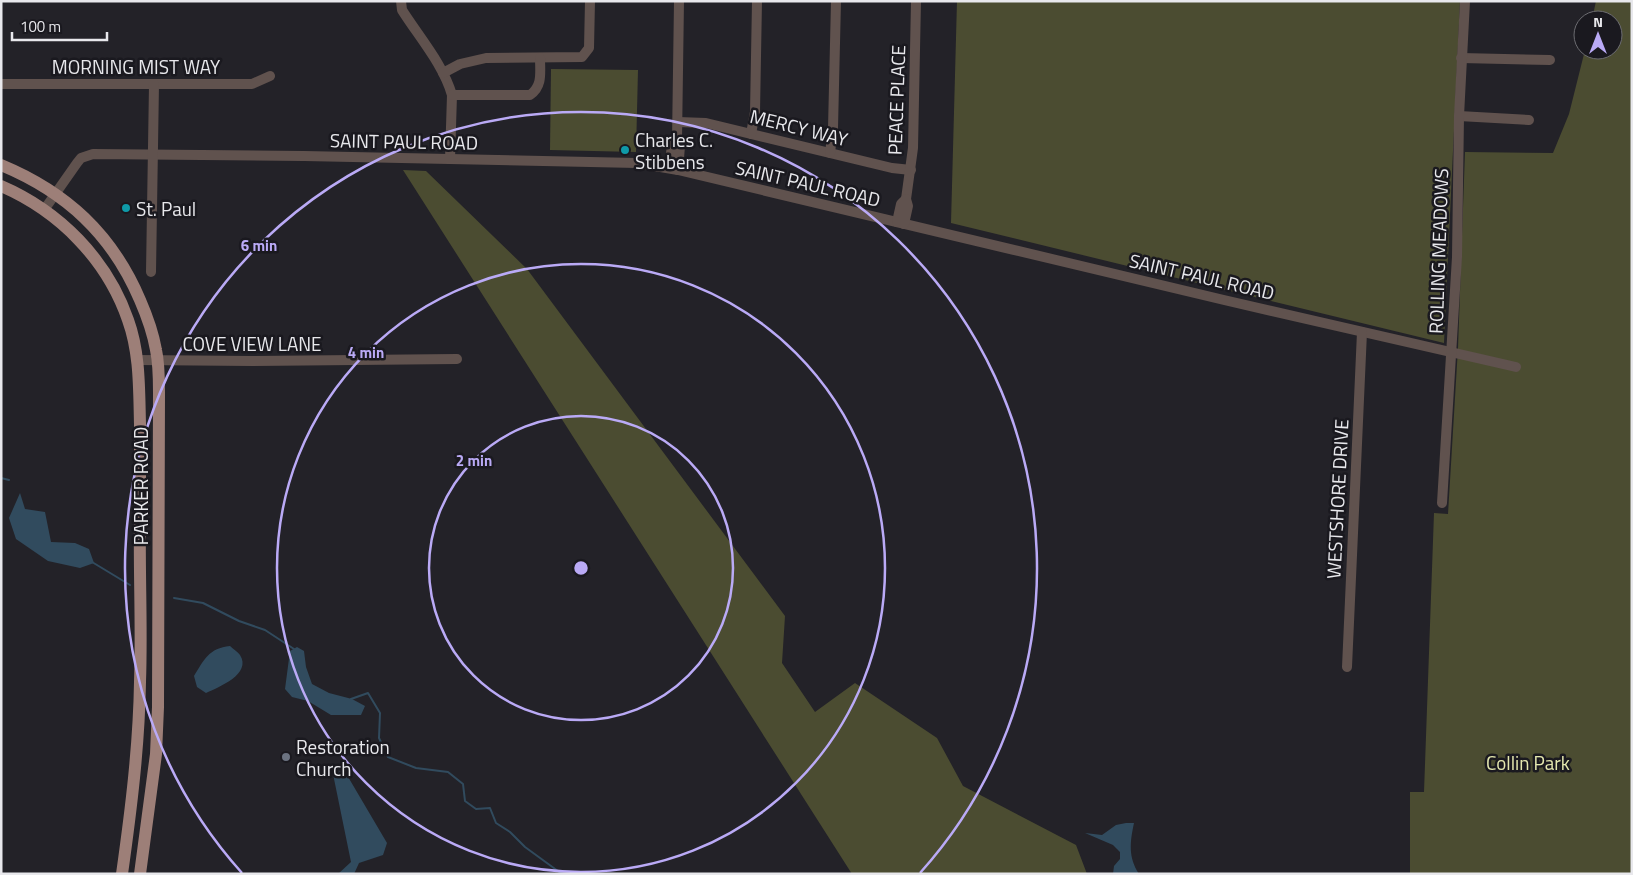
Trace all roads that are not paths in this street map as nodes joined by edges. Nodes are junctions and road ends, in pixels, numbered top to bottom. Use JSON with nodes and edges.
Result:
{"nodes":[{"id":1,"x":401,"y":1,"type":"edge"},
{"id":2,"x":590,"y":1,"type":"edge"},
{"id":3,"x":680,"y":1,"type":"edge"},
{"id":4,"x":757,"y":1,"type":"edge"},
{"id":5,"x":836,"y":1,"type":"edge"},
{"id":6,"x":916,"y":1,"type":"edge"},
{"id":7,"x":1465,"y":1,"type":"edge"},
{"id":8,"x":540,"y":58,"type":"junction"},
{"id":9,"x":1462,"y":58,"type":"junction"},
{"id":10,"x":1550,"y":60,"type":"dead end"},
{"id":11,"x":443,"y":73,"type":"junction"},
{"id":12,"x":270,"y":76,"type":"dead end"},
{"id":13,"x":1,"y":84,"type":"edge"},
{"id":14,"x":154,"y":84,"type":"junction"},
{"id":15,"x":452,"y":95,"type":"junction"},
{"id":16,"x":1459,"y":116,"type":"junction"},
{"id":17,"x":1529,"y":120,"type":"dead end"},
{"id":18,"x":678,"y":122,"type":"junction"},
{"id":19,"x":751,"y":134,"type":"junction"},
{"id":20,"x":830,"y":153,"type":"junction"},
{"id":21,"x":154,"y":154,"type":"junction"},
{"id":22,"x":450,"y":159,"type":"junction"},
{"id":23,"x":1,"y":165,"type":"edge"},
{"id":24,"x":673,"y":169,"type":"junction"},
{"id":25,"x":911,"y":170,"type":"junction"},
{"id":26,"x":1,"y":186,"type":"edge"},
{"id":27,"x":55,"y":193,"type":"junction"},
{"id":28,"x":44,"y":210,"type":"junction"},
{"id":29,"x":901,"y":223,"type":"junction"},
{"id":30,"x":151,"y":272,"type":"dead end"},
{"id":31,"x":1362,"y":332,"type":"junction"},
{"id":32,"x":1450,"y":352,"type":"junction"},
{"id":33,"x":457,"y":359,"type":"dead end"},
{"id":34,"x":137,"y":360,"type":"junction"},
{"id":35,"x":158,"y":360,"type":"junction"},
{"id":36,"x":1516,"y":367,"type":"dead end"},
{"id":37,"x":1442,"y":503,"type":"dead end"},
{"id":38,"x":1347,"y":667,"type":"dead end"},
{"id":39,"x":122,"y":874,"type":"edge"},
{"id":40,"x":140,"y":874,"type":"edge"}],
"edges":[{"from":1,"to":11,"type":"street"},
{"from":2,"to":8,"type":"street"},
{"from":3,"to":18,"type":"street"},
{"from":4,"to":19,"type":"street"},
{"from":5,"to":20,"type":"street"},
{"from":6,"to":25,"type":"street","name":"PEACE PLACE"},
{"from":7,"to":9,"type":"street","name":"ROLLING MEADOWS"},
{"from":8,"to":11,"type":"street"},
{"from":8,"to":15,"type":"street"},
{"from":9,"to":10,"type":"street"},
{"from":9,"to":16,"type":"street","name":"ROLLING MEADOWS"},
{"from":11,"to":15,"type":"street"},
{"from":12,"to":14,"type":"street","name":"MORNING MIST WAY"},
{"from":13,"to":14,"type":"street","name":"MORNING MIST WAY"},
{"from":14,"to":21,"type":"street"},
{"from":15,"to":22,"type":"street"},
{"from":16,"to":17,"type":"street"},
{"from":16,"to":32,"type":"street","name":"ROLLING MEADOWS"},
{"from":18,"to":19,"type":"street","name":"MERCY WAY"},
{"from":18,"to":24,"type":"street"},
{"from":19,"to":20,"type":"street","name":"MERCY WAY"},
{"from":20,"to":25,"type":"street","name":"MERCY WAY"},
{"from":21,"to":22,"type":"street","name":"SAINT PAUL ROAD"},
{"from":21,"to":27,"type":"street","name":"SAINT PAUL ROAD"},
{"from":21,"to":30,"type":"street"},
{"from":22,"to":24,"type":"street","name":"SAINT PAUL ROAD"},
{"from":23,"to":27,"type":"main road","name":"PARKER ROAD"},
{"from":24,"to":29,"type":"street","name":"SAINT PAUL ROAD"},
{"from":25,"to":29,"type":"street","name":"PEACE PLACE"},
{"from":26,"to":28,"type":"main road","name":"PARKER ROAD"},
{"from":27,"to":28,"type":"street","name":"SAINT PAUL ROAD"},
{"from":27,"to":35,"type":"main road","name":"PARKER ROAD"},
{"from":28,"to":34,"type":"main road","name":"PARKER ROAD"},
{"from":29,"to":31,"type":"street","name":"SAINT PAUL ROAD"},
{"from":31,"to":32,"type":"street","name":"SAINT PAUL ROAD"},
{"from":31,"to":38,"type":"street","name":"WESTSHORE DRIVE"},
{"from":32,"to":36,"type":"street","name":"SAINT PAUL ROAD"},
{"from":32,"to":37,"type":"street","name":"ROLLING MEADOWS"},
{"from":33,"to":35,"type":"street","name":"COVE VIEW LANE"},
{"from":34,"to":35,"type":"street","name":"COVE VIEW LANE"},
{"from":34,"to":39,"type":"main road","name":"PARKER ROAD"},
{"from":35,"to":40,"type":"main road","name":"PARKER ROAD"}]}
